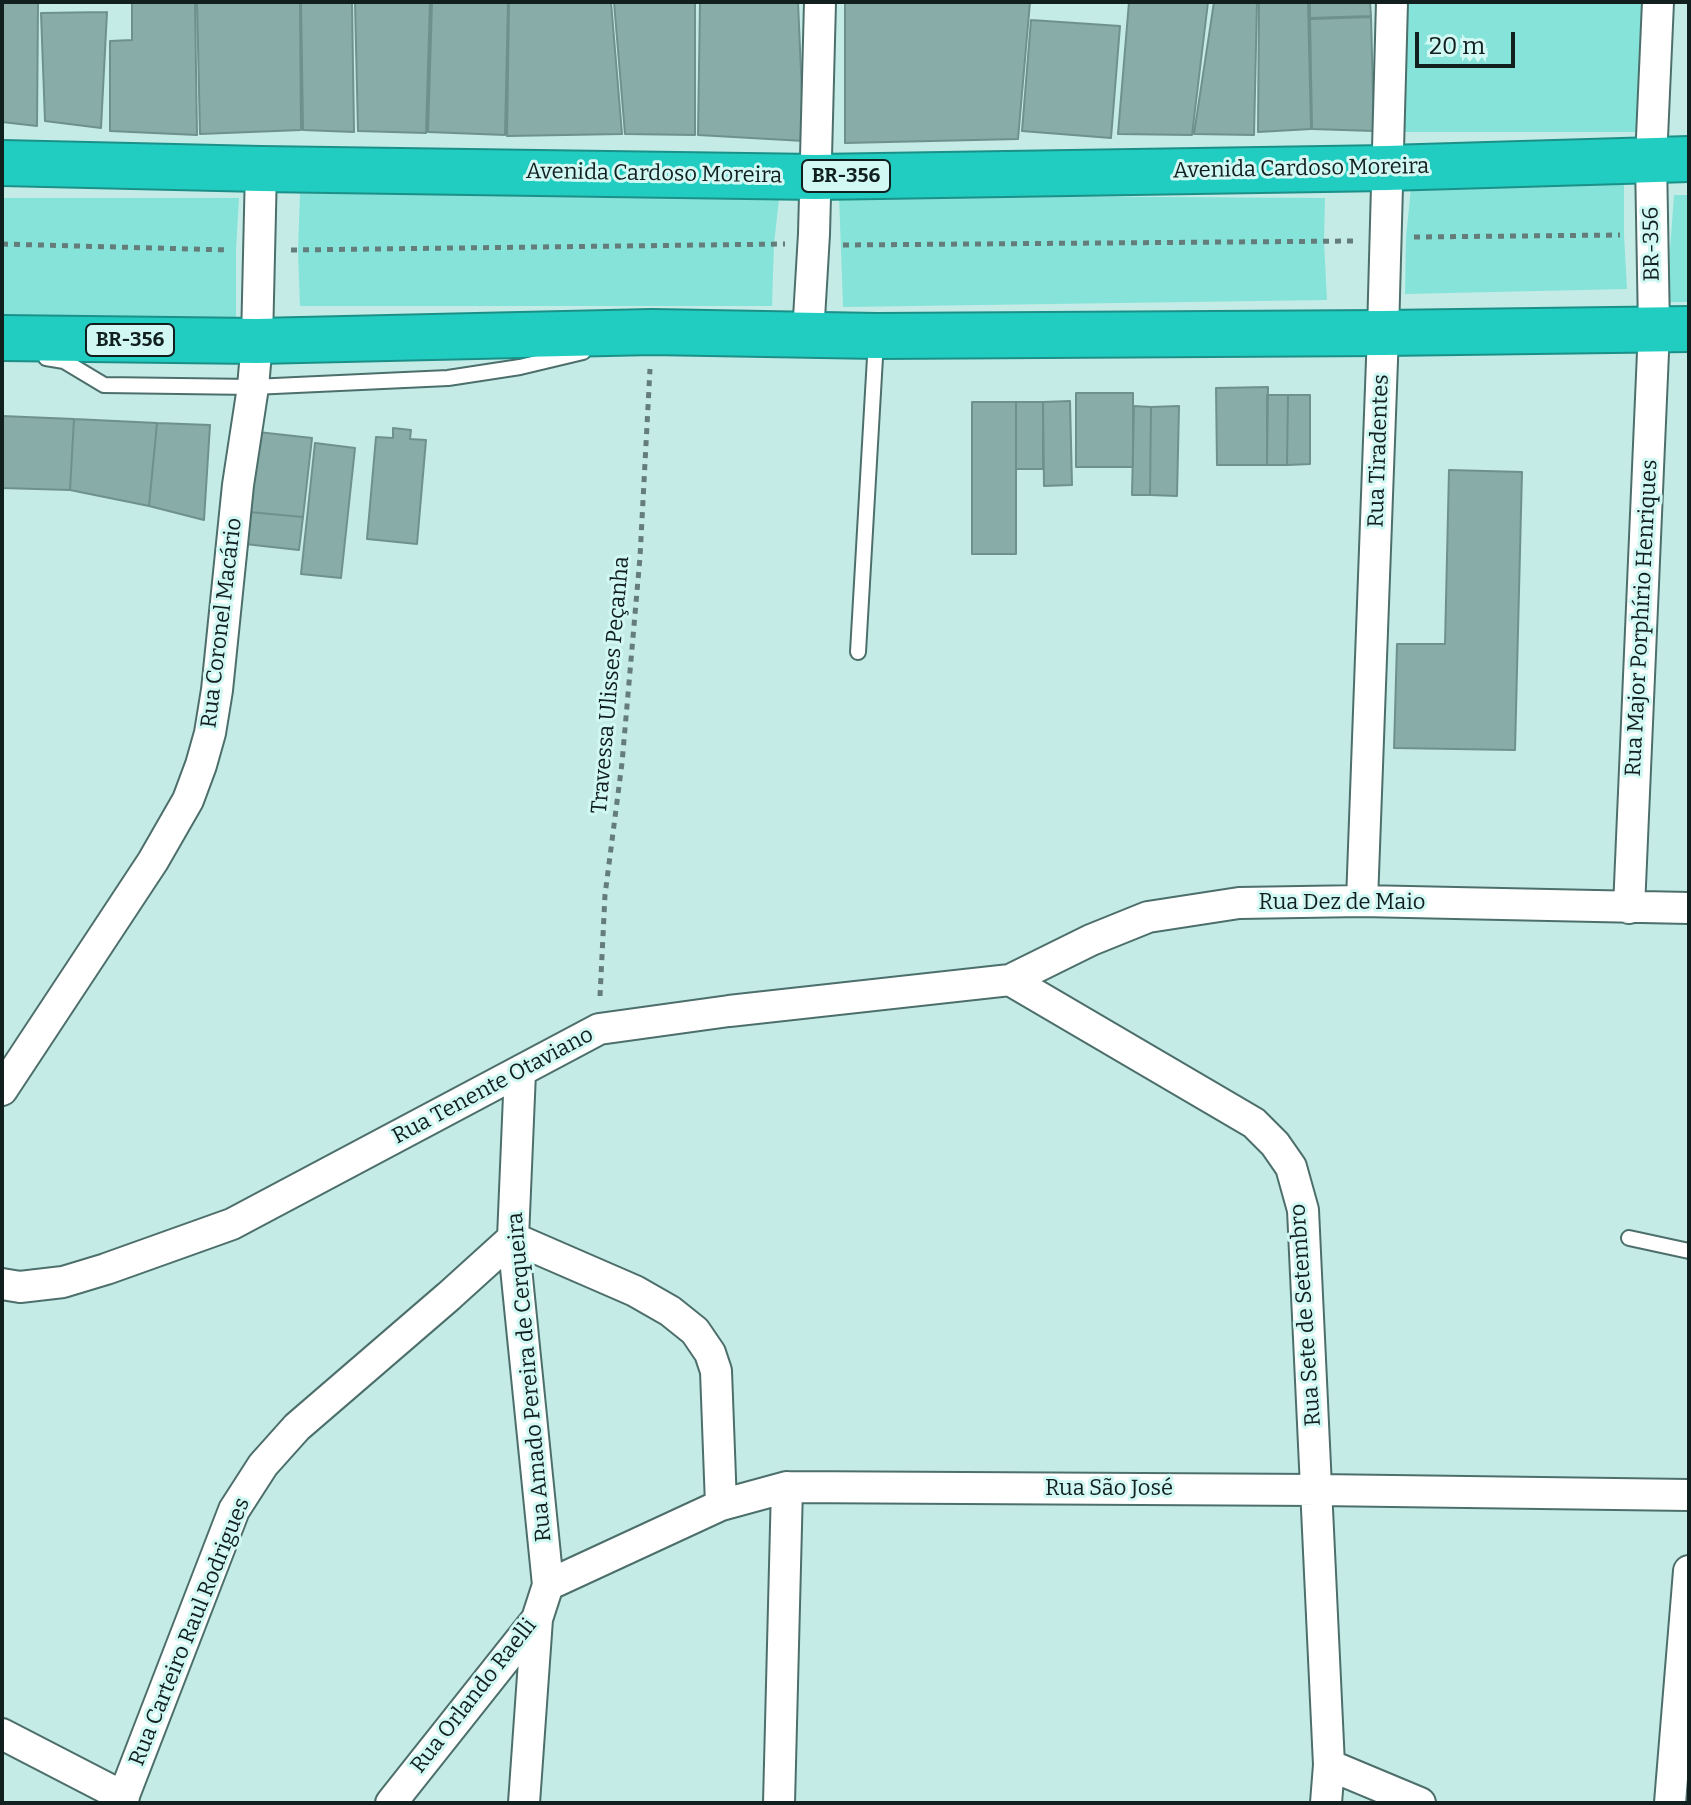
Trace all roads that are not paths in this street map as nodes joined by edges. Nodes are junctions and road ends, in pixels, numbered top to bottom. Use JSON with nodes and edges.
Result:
{"nodes":[{"id":1,"x":820,"y":2,"type":"edge"},
{"id":2,"x":1392,"y":2,"type":"edge"},
{"id":3,"x":1658,"y":2,"type":"edge"},
{"id":4,"x":1670,"y":159,"type":"edge"},
{"id":5,"x":2,"y":163,"type":"edge"},
{"id":6,"x":1387,"y":168,"type":"junction"},
{"id":7,"x":261,"y":169,"type":"junction"},
{"id":8,"x":816,"y":177,"type":"junction"},
{"id":9,"x":1672,"y":329,"type":"edge"},
{"id":10,"x":652,"y":332,"type":"junction"},
{"id":11,"x":1383,"y":333,"type":"junction"},
{"id":12,"x":808,"y":335,"type":"junction"},
{"id":13,"x":877,"y":336,"type":"junction"},
{"id":14,"x":257,"y":341,"type":"junction"},
{"id":15,"x":15,"y":348,"type":"edge"},
{"id":16,"x":253,"y":387,"type":"junction"},
{"id":17,"x":858,"y":652,"type":"dead end"},
{"id":18,"x":1362,"y":901,"type":"junction"},
{"id":19,"x":1629,"y":908,"type":"junction"},
{"id":20,"x":1689,"y":908,"type":"edge"},
{"id":21,"x":1010,"y":980,"type":"junction"},
{"id":22,"x":520,"y":1072,"type":"junction"},
{"id":23,"x":2,"y":1090,"type":"edge"},
{"id":24,"x":513,"y":1238,"type":"junction"},
{"id":25,"x":1629,"y":1238,"type":"dead end"},
{"id":26,"x":1689,"y":1251,"type":"edge"},
{"id":27,"x":2,"y":1284,"type":"edge"},
{"id":28,"x":787,"y":1487,"type":"junction"},
{"id":29,"x":1318,"y":1490,"type":"junction"},
{"id":30,"x":1689,"y":1495,"type":"edge"},
{"id":31,"x":721,"y":1505,"type":"junction"},
{"id":32,"x":1689,"y":1571,"type":"edge"},
{"id":33,"x":548,"y":1585,"type":"junction"},
{"id":34,"x":537,"y":1619,"type":"junction"},
{"id":35,"x":2,"y":1734,"type":"edge"},
{"id":36,"x":1329,"y":1765,"type":"junction"},
{"id":37,"x":122,"y":1800,"type":"edge"},
{"id":38,"x":391,"y":1803,"type":"edge"},
{"id":39,"x":524,"y":1803,"type":"edge"},
{"id":40,"x":779,"y":1803,"type":"edge"},
{"id":41,"x":1326,"y":1803,"type":"edge"},
{"id":42,"x":1420,"y":1803,"type":"edge"},
{"id":43,"x":1670,"y":1803,"type":"edge"}],
"edges":[{"from":1,"to":8,"type":"street"},
{"from":2,"to":6,"type":"street","name":"Rua Tiradentes"},
{"from":3,"to":4,"type":"street","name":"BR-356"},
{"from":4,"to":6,"type":"highway","name":"Avenida Cardoso Moreira","number":"BR-356"},
{"from":4,"to":9,"type":"street","name":"BR-356"},
{"from":5,"to":7,"type":"highway","name":"Avenida Cardoso Moreira","number":"BR-356"},
{"from":6,"to":8,"type":"highway","name":"Avenida Cardoso Moreira","number":"BR-356"},
{"from":6,"to":11,"type":"street","name":"Rua Tiradentes"},
{"from":7,"to":8,"type":"highway","name":"Avenida Cardoso Moreira","number":"BR-356"},
{"from":7,"to":14,"type":"street","name":"Rua Coronel Macário"},
{"from":8,"to":12,"type":"street"},
{"from":9,"to":11,"type":"highway","number":"BR-356"},
{"from":9,"to":19,"type":"street","name":"Rua Major Porphírio Henriques"},
{"from":10,"to":12,"type":"highway","number":"BR-356"},
{"from":10,"to":14,"type":"highway","number":"BR-356"},
{"from":10,"to":16,"type":"lane"},
{"from":11,"to":13,"type":"highway","number":"BR-356"},
{"from":11,"to":18,"type":"street","name":"Rua Tiradentes"},
{"from":12,"to":13,"type":"highway","number":"BR-356"},
{"from":13,"to":17,"type":"lane"},
{"from":14,"to":15,"type":"highway","number":"BR-356"},
{"from":14,"to":16,"type":"street","name":"Rua Coronel Macário"},
{"from":15,"to":16,"type":"lane"},
{"from":16,"to":23,"type":"street","name":"Rua Coronel Macário"},
{"from":18,"to":19,"type":"street","name":"Rua Dez de Maio"},
{"from":18,"to":21,"type":"street","name":"Rua Dez de Maio"},
{"from":19,"to":20,"type":"street","name":"Rua Dez de Maio"},
{"from":21,"to":22,"type":"street","name":"Rua Tenente Otaviano"},
{"from":21,"to":29,"type":"street","name":"Rua Sete de Setembro"},
{"from":22,"to":24,"type":"street","name":"Rua Amado Pereira de Cerqueira"},
{"from":22,"to":27,"type":"street","name":"Rua Tenente Otaviano"},
{"from":24,"to":31,"type":"street"},
{"from":24,"to":33,"type":"street","name":"Rua Amado Pereira de Cerqueira"},
{"from":24,"to":37,"type":"street","name":"Rua Carteiro Raul Rodrigues"},
{"from":25,"to":26,"type":"lane"},
{"from":28,"to":29,"type":"street","name":"Rua São José"},
{"from":28,"to":31,"type":"street","name":"Rua São José"},
{"from":28,"to":40,"type":"street"},
{"from":29,"to":30,"type":"street","name":"Rua São José"},
{"from":29,"to":36,"type":"street","name":"Rua Sete de Setembro"},
{"from":31,"to":33,"type":"street","name":"Rua São José"},
{"from":32,"to":43,"type":"street"},
{"from":33,"to":34,"type":"street","name":"Rua Orlando Raelli"},
{"from":34,"to":38,"type":"street","name":"Rua Orlando Raelli"},
{"from":34,"to":39,"type":"street"},
{"from":35,"to":37,"type":"street"},
{"from":36,"to":41,"type":"street","name":"Rua Sete de Setembro"},
{"from":36,"to":42,"type":"street"}]}
